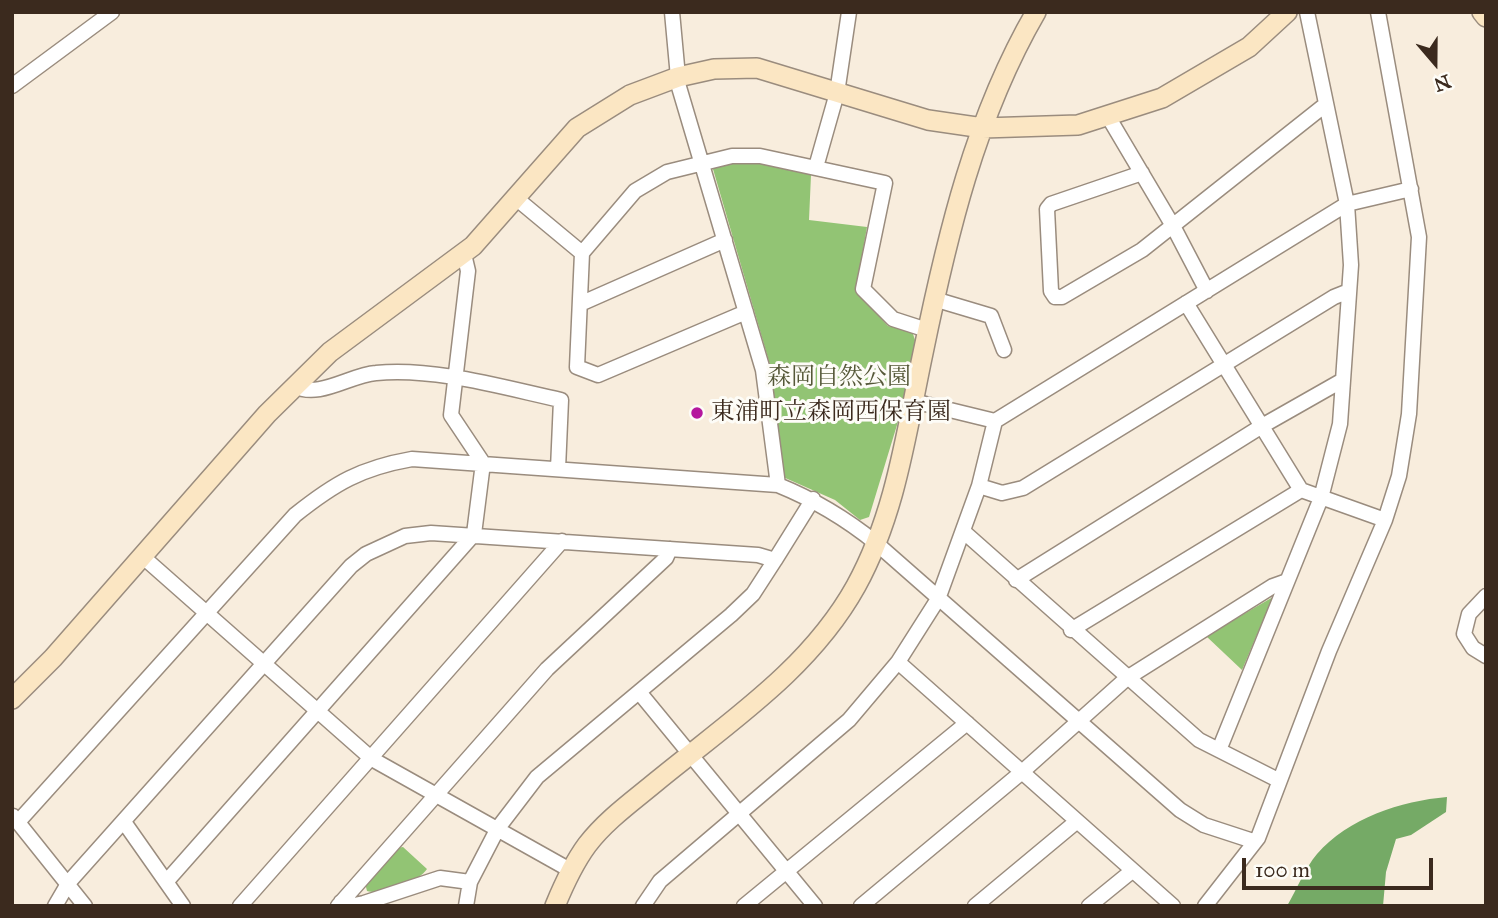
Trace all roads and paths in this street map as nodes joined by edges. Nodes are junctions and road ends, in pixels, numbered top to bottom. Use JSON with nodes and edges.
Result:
{"nodes":[{"id":1,"x":112,"y":12,"type":"edge"},
{"id":2,"x":672,"y":12,"type":"edge"},
{"id":3,"x":849,"y":12,"type":"edge"},
{"id":4,"x":1036,"y":12,"type":"edge"},
{"id":5,"x":1287,"y":12,"type":"edge"},
{"id":6,"x":1307,"y":12,"type":"edge"},
{"id":7,"x":1378,"y":12,"type":"edge"},
{"id":8,"x":1482,"y":12,"type":"edge"},
{"id":9,"x":1486,"y":17,"type":"edge"},
{"id":10,"x":677,"y":77,"type":"junction"},
{"id":11,"x":12,"y":86,"type":"edge"},
{"id":12,"x":837,"y":93,"type":"junction"},
{"id":13,"x":1325,"y":105,"type":"junction"},
{"id":14,"x":1109,"y":118,"type":"junction"},
{"id":15,"x":983,"y":128,"type":"junction"},
{"id":16,"x":702,"y":161,"type":"junction"},
{"id":17,"x":816,"y":167,"type":"junction"},
{"id":18,"x":1142,"y":173,"type":"junction"},
{"id":19,"x":1412,"y":189,"type":"junction"},
{"id":20,"x":517,"y":199,"type":"junction"},
{"id":21,"x":1347,"y":204,"type":"junction"},
{"id":22,"x":1173,"y":226,"type":"junction"},
{"id":23,"x":725,"y":240,"type":"junction"},
{"id":24,"x":582,"y":253,"type":"junction"},
{"id":25,"x":464,"y":254,"type":"junction"},
{"id":26,"x":1207,"y":290,"type":"junction"},
{"id":27,"x":1349,"y":291,"type":"junction"},
{"id":28,"x":934,"y":299,"type":"junction"},
{"id":29,"x":1186,"y":303,"type":"junction"},
{"id":30,"x":580,"y":304,"type":"junction"},
{"id":31,"x":746,"y":312,"type":"junction"},
{"id":32,"x":927,"y":330,"type":"junction"},
{"id":33,"x":1004,"y":350,"type":"dead end"},
{"id":34,"x":1224,"y":364,"type":"junction"},
{"id":35,"x":455,"y":379,"type":"junction"},
{"id":36,"x":1343,"y":380,"type":"junction"},
{"id":37,"x":295,"y":386,"type":"junction"},
{"id":38,"x":913,"y":401,"type":"junction"},
{"id":39,"x":995,"y":421,"type":"junction"},
{"id":40,"x":1262,"y":426,"type":"junction"},
{"id":41,"x":483,"y":463,"type":"junction"},
{"id":42,"x":558,"y":469,"type":"junction"},
{"id":43,"x":778,"y":485,"type":"junction"},
{"id":44,"x":979,"y":486,"type":"junction"},
{"id":45,"x":1301,"y":490,"type":"junction"},
{"id":46,"x":1321,"y":498,"type":"junction"},
{"id":47,"x":813,"y":499,"type":"junction"},
{"id":48,"x":1385,"y":520,"type":"junction"},
{"id":49,"x":964,"y":532,"type":"junction"},
{"id":50,"x":474,"y":534,"type":"junction"},
{"id":51,"x":562,"y":541,"type":"junction"},
{"id":52,"x":876,"y":543,"type":"junction"},
{"id":53,"x":670,"y":549,"type":"junction"},
{"id":54,"x":142,"y":556,"type":"junction"},
{"id":55,"x":775,"y":560,"type":"junction"},
{"id":56,"x":1016,"y":580,"type":"junction"},
{"id":57,"x":1287,"y":581,"type":"junction"},
{"id":58,"x":1486,"y":596,"type":"edge"},
{"id":59,"x":937,"y":599,"type":"junction"},
{"id":60,"x":207,"y":615,"type":"junction"},
{"id":61,"x":1071,"y":630,"type":"junction"},
{"id":62,"x":1486,"y":656,"type":"edge"},
{"id":63,"x":898,"y":662,"type":"junction"},
{"id":64,"x":264,"y":663,"type":"junction"},
{"id":65,"x":1127,"y":678,"type":"junction"},
{"id":66,"x":639,"y":692,"type":"junction"},
{"id":67,"x":12,"y":699,"type":"edge"},
{"id":68,"x":318,"y":712,"type":"junction"},
{"id":69,"x":1078,"y":722,"type":"junction"},
{"id":70,"x":967,"y":723,"type":"junction"},
{"id":71,"x":1219,"y":750,"type":"junction"},
{"id":72,"x":691,"y":753,"type":"junction"},
{"id":73,"x":373,"y":759,"type":"junction"},
{"id":74,"x":1022,"y":772,"type":"junction"},
{"id":75,"x":1279,"y":780,"type":"junction"},
{"id":76,"x":438,"y":795,"type":"junction"},
{"id":77,"x":739,"y":814,"type":"junction"},
{"id":78,"x":15,"y":818,"type":"edge"},
{"id":79,"x":124,"y":822,"type":"junction"},
{"id":80,"x":1076,"y":822,"type":"junction"},
{"id":81,"x":498,"y":828,"type":"junction"},
{"id":82,"x":1253,"y":841,"type":"junction"},
{"id":83,"x":570,"y":870,"type":"junction"},
{"id":84,"x":1132,"y":871,"type":"junction"},
{"id":85,"x":786,"y":872,"type":"junction"},
{"id":86,"x":69,"y":882,"type":"junction"},
{"id":87,"x":166,"y":882,"type":"junction"},
{"id":88,"x":470,"y":882,"type":"junction"},
{"id":89,"x":339,"y":904,"type":"edge"},
{"id":90,"x":55,"y":906,"type":"edge"},
{"id":91,"x":85,"y":906,"type":"edge"},
{"id":92,"x":183,"y":906,"type":"edge"},
{"id":93,"x":240,"y":906,"type":"edge"},
{"id":94,"x":466,"y":906,"type":"edge"},
{"id":95,"x":555,"y":906,"type":"edge"},
{"id":96,"x":643,"y":906,"type":"edge"},
{"id":97,"x":744,"y":906,"type":"edge"},
{"id":98,"x":815,"y":906,"type":"edge"},
{"id":99,"x":861,"y":906,"type":"edge"},
{"id":100,"x":975,"y":906,"type":"edge"},
{"id":101,"x":1089,"y":906,"type":"edge"},
{"id":102,"x":1173,"y":906,"type":"edge"},
{"id":103,"x":1205,"y":906,"type":"edge"}],
"edges":[{"from":1,"to":11,"type":"street"},
{"from":2,"to":10,"type":"street"},
{"from":3,"to":12,"type":"street"},
{"from":4,"to":15,"type":"street"},
{"from":5,"to":14,"type":"street"},
{"from":6,"to":13,"type":"street"},
{"from":7,"to":19,"type":"street"},
{"from":8,"to":9,"type":"street"},
{"from":10,"to":12,"type":"street"},
{"from":10,"to":16,"type":"street"},
{"from":10,"to":20,"type":"street"},
{"from":12,"to":15,"type":"street"},
{"from":12,"to":17,"type":"street"},
{"from":13,"to":21,"type":"street"},
{"from":13,"to":22,"type":"street"},
{"from":14,"to":15,"type":"street"},
{"from":14,"to":18,"type":"street"},
{"from":15,"to":28,"type":"street"},
{"from":16,"to":17,"type":"street"},
{"from":16,"to":23,"type":"street"},
{"from":16,"to":24,"type":"street"},
{"from":17,"to":32,"type":"street"},
{"from":18,"to":22,"type":"street"},
{"from":18,"to":22,"type":"street"},
{"from":19,"to":21,"type":"street"},
{"from":19,"to":48,"type":"street"},
{"from":20,"to":24,"type":"street"},
{"from":20,"to":25,"type":"street"},
{"from":21,"to":26,"type":"street"},
{"from":21,"to":27,"type":"street"},
{"from":22,"to":26,"type":"street"},
{"from":23,"to":30,"type":"street"},
{"from":23,"to":31,"type":"street"},
{"from":24,"to":30,"type":"street"},
{"from":25,"to":35,"type":"street"},
{"from":25,"to":37,"type":"street"},
{"from":26,"to":29,"type":"street"},
{"from":27,"to":34,"type":"street"},
{"from":27,"to":36,"type":"street"},
{"from":28,"to":32,"type":"street"},
{"from":28,"to":33,"type":"street"},
{"from":29,"to":34,"type":"street"},
{"from":29,"to":39,"type":"street"},
{"from":30,"to":31,"type":"street"},
{"from":31,"to":43,"type":"street"},
{"from":32,"to":38,"type":"street"},
{"from":34,"to":40,"type":"street"},
{"from":34,"to":44,"type":"street"},
{"from":35,"to":37,"type":"street"},
{"from":35,"to":41,"type":"street"},
{"from":35,"to":42,"type":"street"},
{"from":36,"to":40,"type":"street"},
{"from":36,"to":46,"type":"street"},
{"from":37,"to":54,"type":"street"},
{"from":38,"to":39,"type":"street"},
{"from":38,"to":52,"type":"street"},
{"from":39,"to":44,"type":"street"},
{"from":40,"to":45,"type":"street"},
{"from":40,"to":56,"type":"street"},
{"from":41,"to":42,"type":"street"},
{"from":41,"to":50,"type":"street"},
{"from":41,"to":60,"type":"street"},
{"from":42,"to":43,"type":"street"},
{"from":43,"to":47,"type":"street"},
{"from":44,"to":49,"type":"street"},
{"from":45,"to":46,"type":"street"},
{"from":45,"to":61,"type":"street"},
{"from":46,"to":48,"type":"street"},
{"from":46,"to":57,"type":"street"},
{"from":47,"to":52,"type":"street"},
{"from":47,"to":55,"type":"street"},
{"from":48,"to":75,"type":"street"},
{"from":49,"to":56,"type":"street"},
{"from":49,"to":59,"type":"street"},
{"from":50,"to":51,"type":"street"},
{"from":50,"to":64,"type":"street"},
{"from":50,"to":68,"type":"street"},
{"from":51,"to":53,"type":"street"},
{"from":51,"to":73,"type":"street"},
{"from":52,"to":59,"type":"street"},
{"from":52,"to":72,"type":"street"},
{"from":53,"to":55,"type":"street"},
{"from":53,"to":76,"type":"street"},
{"from":54,"to":60,"type":"street"},
{"from":54,"to":67,"type":"street"},
{"from":55,"to":66,"type":"street"},
{"from":56,"to":61,"type":"street"},
{"from":57,"to":65,"type":"street"},
{"from":57,"to":71,"type":"street"},
{"from":58,"to":62,"type":"street"},
{"from":59,"to":63,"type":"street"},
{"from":59,"to":69,"type":"street"},
{"from":60,"to":64,"type":"street"},
{"from":60,"to":78,"type":"street"},
{"from":61,"to":65,"type":"street"},
{"from":63,"to":70,"type":"street"},
{"from":63,"to":77,"type":"street"},
{"from":64,"to":68,"type":"street"},
{"from":64,"to":79,"type":"street"},
{"from":65,"to":69,"type":"street"},
{"from":65,"to":71,"type":"street"},
{"from":66,"to":72,"type":"street"},
{"from":66,"to":81,"type":"street"},
{"from":68,"to":73,"type":"street"},
{"from":68,"to":87,"type":"street"},
{"from":69,"to":74,"type":"street"},
{"from":69,"to":82,"type":"street"},
{"from":70,"to":74,"type":"street"},
{"from":70,"to":85,"type":"street"},
{"from":71,"to":75,"type":"street"},
{"from":72,"to":77,"type":"street"},
{"from":72,"to":83,"type":"street"},
{"from":73,"to":76,"type":"street"},
{"from":73,"to":93,"type":"street"},
{"from":74,"to":80,"type":"street"},
{"from":74,"to":99,"type":"street"},
{"from":75,"to":82,"type":"street"},
{"from":76,"to":81,"type":"street"},
{"from":76,"to":89,"type":"street"},
{"from":77,"to":85,"type":"street"},
{"from":77,"to":96,"type":"street"},
{"from":78,"to":86,"type":"street"},
{"from":79,"to":86,"type":"street"},
{"from":79,"to":87,"type":"street"},
{"from":80,"to":84,"type":"street"},
{"from":80,"to":100,"type":"street"},
{"from":81,"to":83,"type":"street"},
{"from":81,"to":88,"type":"street"},
{"from":82,"to":103,"type":"street"},
{"from":83,"to":95,"type":"street"},
{"from":84,"to":101,"type":"street"},
{"from":84,"to":102,"type":"street"},
{"from":85,"to":97,"type":"street"},
{"from":85,"to":98,"type":"street"},
{"from":86,"to":90,"type":"street"},
{"from":86,"to":91,"type":"street"},
{"from":87,"to":92,"type":"street"},
{"from":88,"to":89,"type":"street"},
{"from":88,"to":94,"type":"street"}]}
